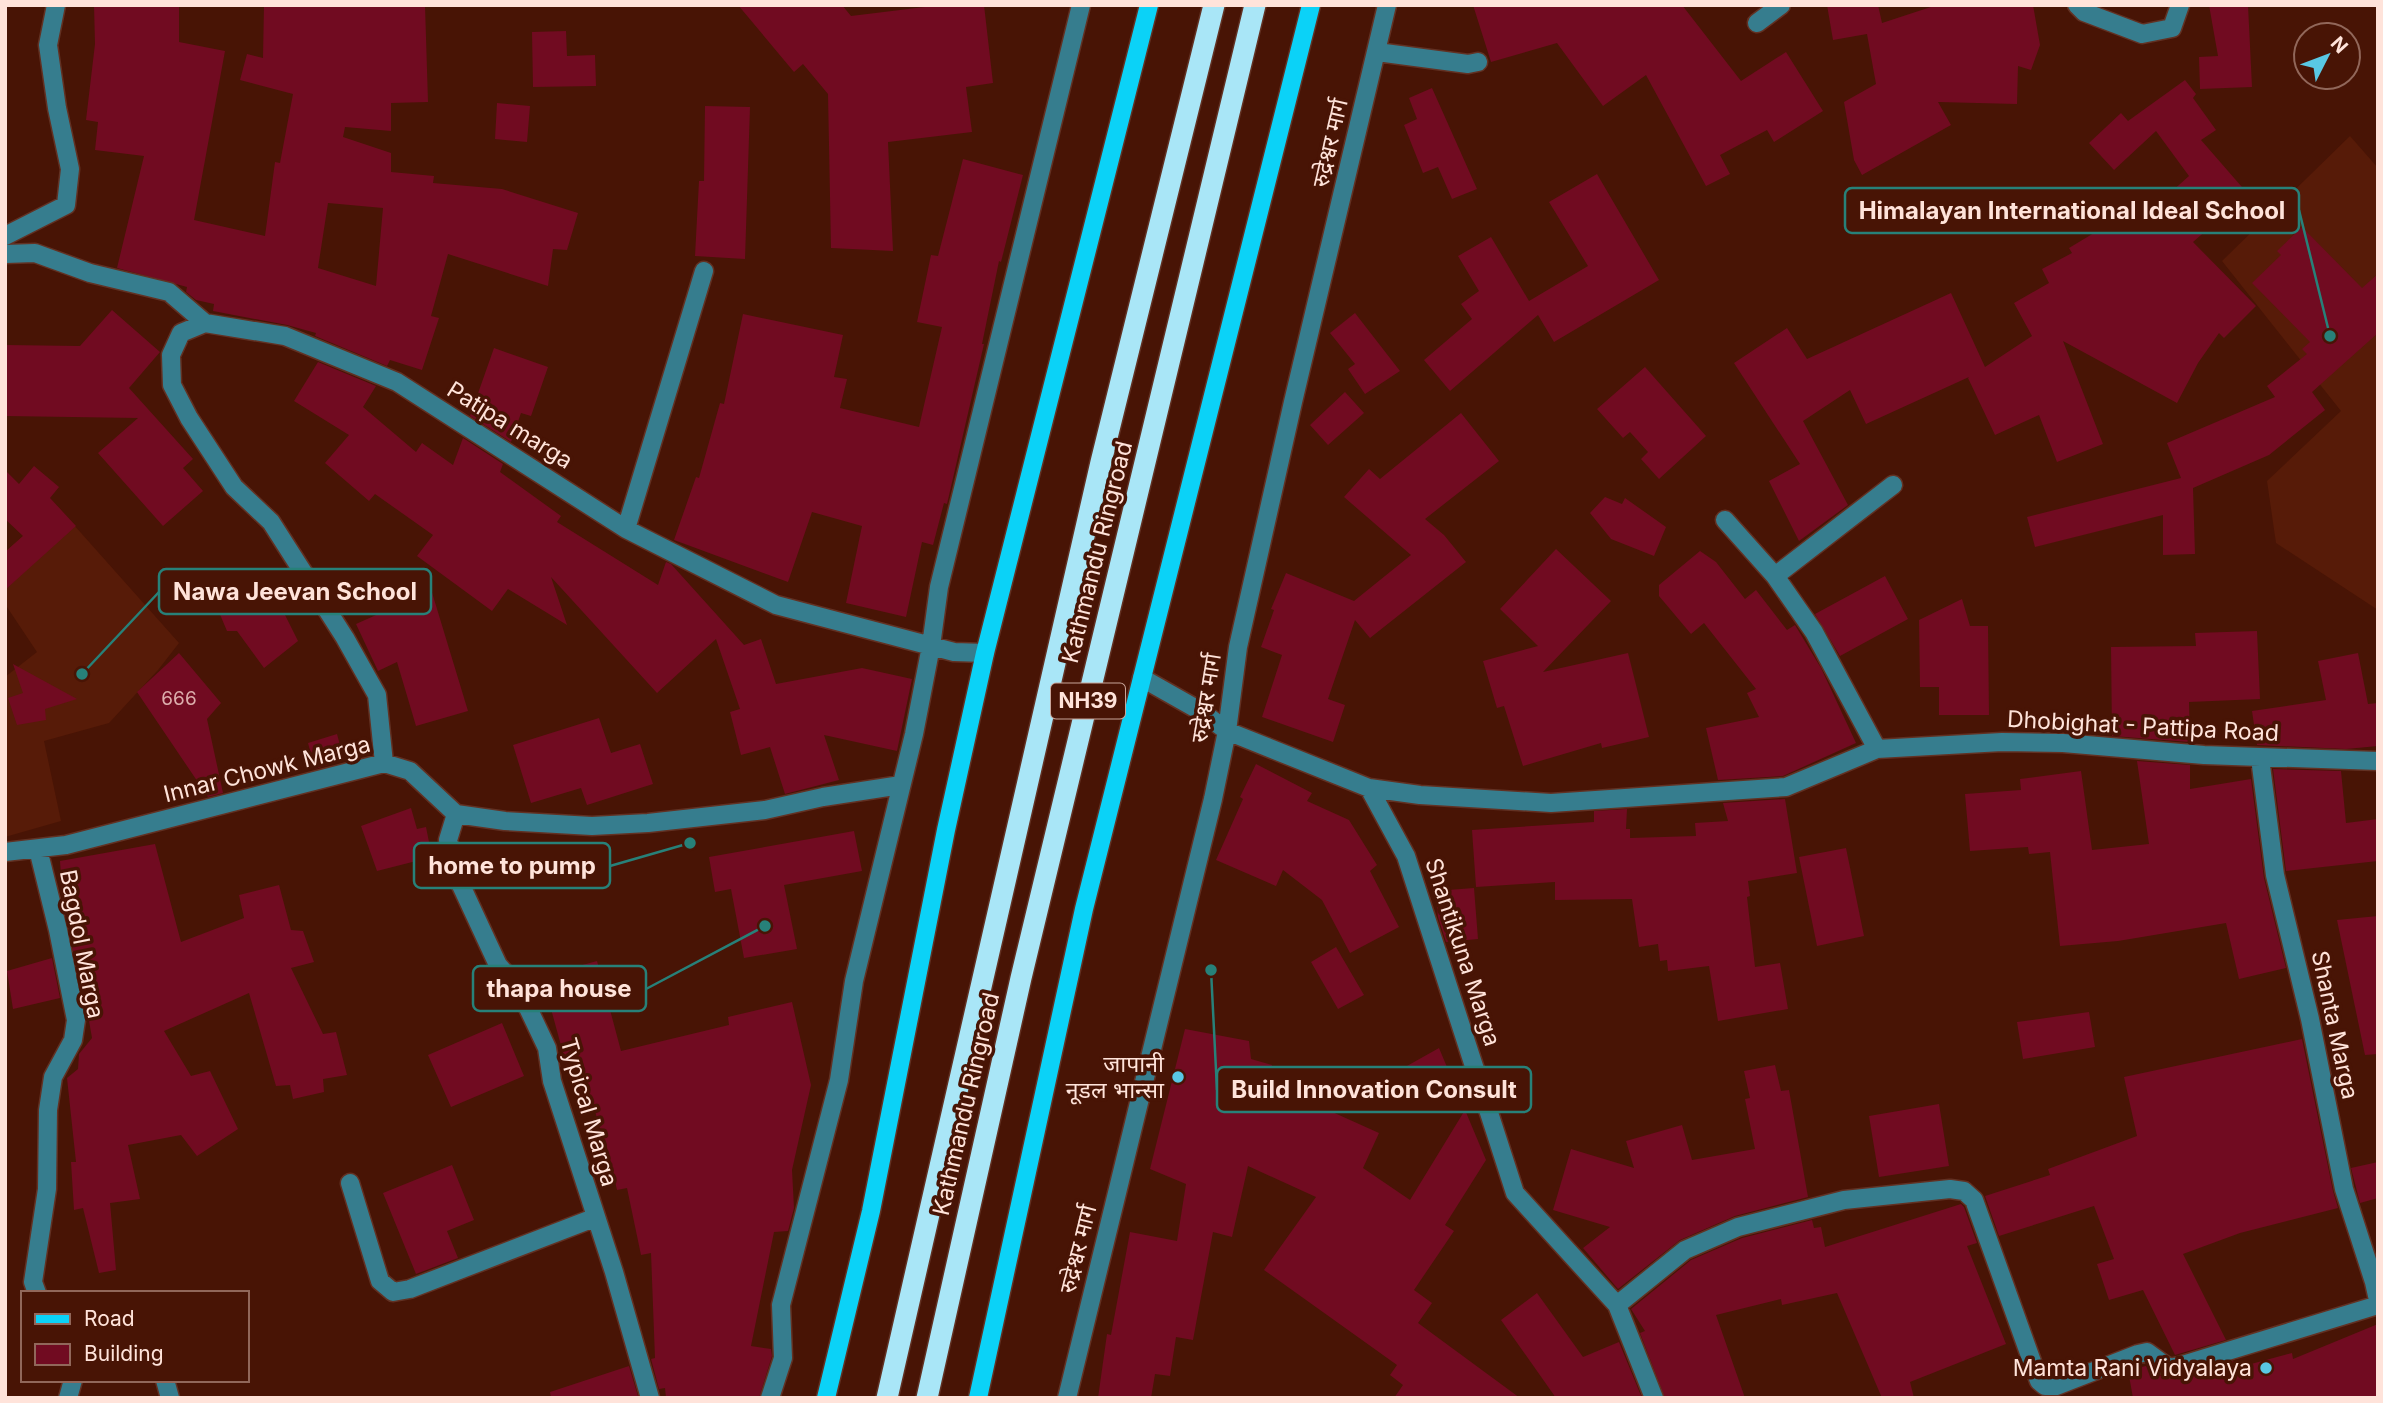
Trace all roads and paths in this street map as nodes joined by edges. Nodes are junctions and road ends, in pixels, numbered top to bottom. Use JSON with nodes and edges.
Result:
{"nodes":[{"id":1,"x":56,"y":5,"type":"edge"},
{"id":2,"x":1081,"y":5,"type":"edge"},
{"id":3,"x":1149,"y":5,"type":"edge"},
{"id":4,"x":1214,"y":5,"type":"edge"},
{"id":5,"x":1255,"y":5,"type":"edge"},
{"id":6,"x":1311,"y":5,"type":"edge"},
{"id":7,"x":1387,"y":5,"type":"edge"},
{"id":8,"x":1781,"y":5,"type":"edge"},
{"id":9,"x":2077,"y":5,"type":"edge"},
{"id":10,"x":2180,"y":5,"type":"edge"},
{"id":11,"x":1757,"y":23,"type":"dead end"},
{"id":12,"x":1377,"y":52,"type":"junction"},
{"id":13,"x":1478,"y":62,"type":"dead end"},
{"id":14,"x":5,"y":236,"type":"edge"},
{"id":15,"x":5,"y":254,"type":"edge"},
{"id":16,"x":704,"y":271,"type":"dead end"},
{"id":17,"x":205,"y":323,"type":"junction"},
{"id":18,"x":1893,"y":485,"type":"dead end"},
{"id":19,"x":1726,"y":520,"type":"dead end"},
{"id":20,"x":626,"y":529,"type":"junction"},
{"id":21,"x":1775,"y":576,"type":"junction"},
{"id":22,"x":931,"y":646,"type":"junction"},
{"id":23,"x":985,"y":653,"type":"junction"},
{"id":24,"x":1142,"y":678,"type":"junction"},
{"id":25,"x":1227,"y":731,"type":"junction"},
{"id":26,"x":1877,"y":749,"type":"junction"},
{"id":27,"x":2260,"y":758,"type":"junction"},
{"id":28,"x":2378,"y":761,"type":"edge"},
{"id":29,"x":384,"y":762,"type":"junction"},
{"id":30,"x":901,"y":785,"type":"junction"},
{"id":31,"x":1369,"y":788,"type":"junction"},
{"id":32,"x":456,"y":814,"type":"junction"},
{"id":33,"x":38,"y":849,"type":"junction"},
{"id":34,"x":5,"y":852,"type":"edge"},
{"id":35,"x":350,"y":1183,"type":"dead end"},
{"id":36,"x":594,"y":1218,"type":"junction"},
{"id":37,"x":36,"y":1291,"type":"edge"},
{"id":38,"x":2378,"y":1302,"type":"edge"},
{"id":39,"x":1617,"y":1305,"type":"junction"},
{"id":40,"x":650,"y":1398,"type":"edge"},
{"id":41,"x":770,"y":1398,"type":"edge"},
{"id":42,"x":826,"y":1398,"type":"edge"},
{"id":43,"x":887,"y":1398,"type":"edge"},
{"id":44,"x":927,"y":1398,"type":"edge"},
{"id":45,"x":978,"y":1398,"type":"edge"},
{"id":46,"x":1067,"y":1398,"type":"edge"},
{"id":47,"x":1654,"y":1398,"type":"edge"}],
"edges":[{"from":1,"to":14,"type":"street"},
{"from":2,"to":22,"type":"street"},
{"from":3,"to":23,"type":"main road"},
{"from":4,"to":43,"type":"highway","name":"Kathmandu Ringroad","number":"NH39"},
{"from":5,"to":44,"type":"highway","name":"Kathmandu Ringroad","number":"NH39"},
{"from":6,"to":24,"type":"main road"},
{"from":7,"to":12,"type":"street","name":"रुद्रेश्वर मार्ग"},
{"from":8,"to":11,"type":"street"},
{"from":9,"to":10,"type":"street"},
{"from":12,"to":13,"type":"street"},
{"from":12,"to":25,"type":"street","name":"रुद्रेश्वर मार्ग"},
{"from":15,"to":17,"type":"street"},
{"from":16,"to":20,"type":"street"},
{"from":17,"to":20,"type":"street","name":"Patipa marga"},
{"from":17,"to":29,"type":"street"},
{"from":18,"to":21,"type":"street"},
{"from":19,"to":21,"type":"street"},
{"from":20,"to":22,"type":"street","name":"Patipa marga"},
{"from":21,"to":26,"type":"street"},
{"from":22,"to":23,"type":"street","name":"Patipa marga"},
{"from":22,"to":30,"type":"street"},
{"from":23,"to":42,"type":"main road"},
{"from":24,"to":25,"type":"street"},
{"from":24,"to":45,"type":"main road"},
{"from":25,"to":31,"type":"street"},
{"from":25,"to":46,"type":"street","name":"रुद्रेश्वर मार्ग"},
{"from":26,"to":27,"type":"street","name":"Dhobighat - Pattipa Road"},
{"from":26,"to":31,"type":"street","name":"Dhobighat - Pattipa Road"},
{"from":27,"to":28,"type":"street","name":"Dhobighat - Pattipa Road"},
{"from":27,"to":38,"type":"street","name":"Shanta Marga"},
{"from":29,"to":32,"type":"street","name":"Innar Chowk Marga"},
{"from":29,"to":33,"type":"street","name":"Innar Chowk Marga"},
{"from":30,"to":32,"type":"street"},
{"from":30,"to":41,"type":"street"},
{"from":31,"to":39,"type":"street","name":"Shantikuna Marga"},
{"from":32,"to":36,"type":"street","name":"Typical Marga"},
{"from":33,"to":34,"type":"street","name":"Innar Chowk Marga"},
{"from":33,"to":37,"type":"street","name":"Bagdol Marga"},
{"from":35,"to":36,"type":"street"},
{"from":36,"to":40,"type":"street","name":"Typical Marga"},
{"from":38,"to":39,"type":"street"},
{"from":39,"to":47,"type":"street","name":"Shantikuna Marga"}]}
